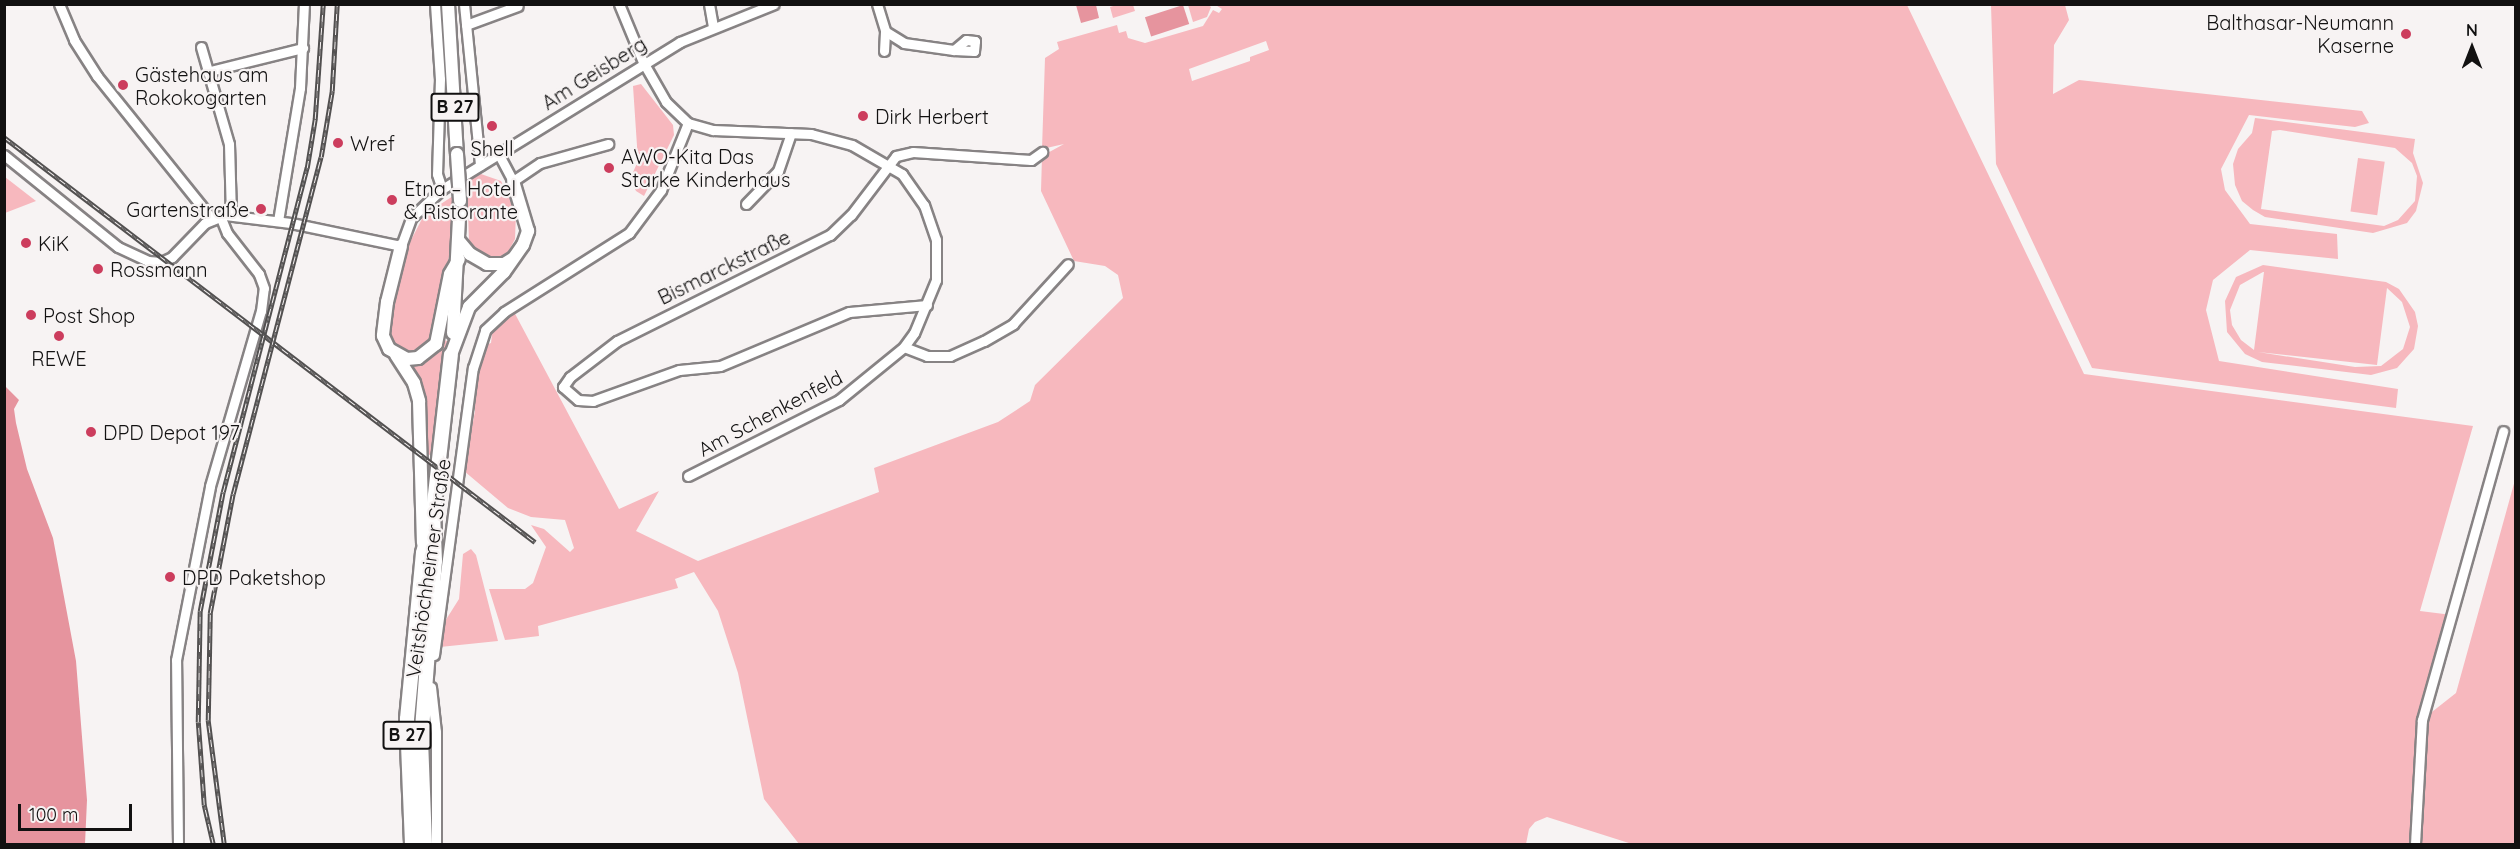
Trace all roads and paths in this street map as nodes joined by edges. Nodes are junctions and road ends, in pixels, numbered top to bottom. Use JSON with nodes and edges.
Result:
{"nodes":[{"id":1,"x":59,"y":4,"type":"edge"},
{"id":2,"x":304,"y":4,"type":"edge"},
{"id":3,"x":435,"y":4,"type":"edge"},
{"id":4,"x":448,"y":4,"type":"edge"},
{"id":5,"x":464,"y":4,"type":"edge"},
{"id":6,"x":620,"y":4,"type":"edge"},
{"id":7,"x":709,"y":4,"type":"edge"},
{"id":8,"x":774,"y":4,"type":"edge"},
{"id":9,"x":877,"y":4,"type":"edge"},
{"id":10,"x":519,"y":6,"type":"dead end"},
{"id":11,"x":466,"y":25,"type":"junction"},
{"id":12,"x":713,"y":27,"type":"junction"},
{"id":13,"x":885,"y":31,"type":"junction"},
{"id":14,"x":201,"y":47,"type":"dead end"},
{"id":15,"x":303,"y":48,"type":"junction"},
{"id":16,"x":954,"y":50,"type":"dead end"},
{"id":17,"x":884,"y":51,"type":"dead end"},
{"id":18,"x":643,"y":62,"type":"junction"},
{"id":19,"x":210,"y":71,"type":"junction"},
{"id":20,"x":688,"y":123,"type":"junction"},
{"id":21,"x":791,"y":133,"type":"junction"},
{"id":22,"x":608,"y":144,"type":"dead end"},
{"id":23,"x":1042,"y":152,"type":"dead end"},
{"id":24,"x":498,"y":153,"type":"junction"},
{"id":25,"x":4,"y":155,"type":"edge"},
{"id":26,"x":888,"y":164,"type":"junction"},
{"id":27,"x":480,"y":165,"type":"junction"},
{"id":28,"x":513,"y":181,"type":"junction"},
{"id":29,"x":442,"y":189,"type":"junction"},
{"id":30,"x":746,"y":204,"type":"dead end"},
{"id":31,"x":231,"y":215,"type":"junction"},
{"id":32,"x":216,"y":218,"type":"junction"},
{"id":33,"x":278,"y":221,"type":"junction"},
{"id":34,"x":459,"y":241,"type":"junction"},
{"id":35,"x":401,"y":246,"type":"junction"},
{"id":36,"x":516,"y":256,"type":"junction"},
{"id":37,"x":459,"y":259,"type":"junction"},
{"id":38,"x":1068,"y":264,"type":"dead end"},
{"id":39,"x":927,"y":305,"type":"junction"},
{"id":40,"x":904,"y":347,"type":"junction"},
{"id":41,"x":396,"y":356,"type":"junction"},
{"id":42,"x":451,"y":356,"type":"junction"},
{"id":43,"x":2503,"y":430,"type":"dead end"},
{"id":44,"x":688,"y":476,"type":"dead end"},
{"id":45,"x":433,"y":512,"type":"junction"},
{"id":46,"x":423,"y":553,"type":"junction"},
{"id":47,"x":178,"y":844,"type":"edge"},
{"id":48,"x":412,"y":844,"type":"edge"},
{"id":49,"x":425,"y":844,"type":"edge"},
{"id":50,"x":436,"y":844,"type":"edge"},
{"id":51,"x":2415,"y":844,"type":"edge"}],
"edges":[{"from":1,"to":32,"type":"street"},
{"from":2,"to":15,"type":"street"},
{"from":3,"to":29,"type":"street"},
{"from":4,"to":34,"type":"main road","number":"B 27","bridge":true},
{"from":5,"to":11,"type":"street"},
{"from":6,"to":18,"type":"street","name":"Am Schenkenfeld"},
{"from":7,"to":12,"type":"street"},
{"from":8,"to":12,"type":"street","name":"Am Geisberg"},
{"from":9,"to":13,"type":"street"},
{"from":10,"to":11,"type":"street"},
{"from":11,"to":27,"type":"street"},
{"from":12,"to":18,"type":"street","name":"Am Geisberg"},
{"from":13,"to":16,"type":"street"},
{"from":13,"to":17,"type":"street"},
{"from":14,"to":19,"type":"street"},
{"from":15,"to":19,"type":"street"},
{"from":15,"to":33,"type":"street"},
{"from":18,"to":20,"type":"street","name":"Am Schenkenfeld"},
{"from":18,"to":24,"type":"street","name":"Am Geisberg"},
{"from":19,"to":31,"type":"street"},
{"from":20,"to":21,"type":"street","name":"Am Schenkenfeld"},
{"from":20,"to":50,"type":"street","name":"Veitshöchheimer Straße"},
{"from":21,"to":26,"type":"street","name":"Am Schenkenfeld"},
{"from":21,"to":30,"type":"street"},
{"from":22,"to":28,"type":"street"},
{"from":23,"to":26,"type":"street"},
{"from":24,"to":27,"type":"street","name":"Am Geisberg"},
{"from":24,"to":28,"type":"street"},
{"from":25,"to":32,"type":"street"},
{"from":26,"to":39,"type":"street","name":"Am Schenkenfeld"},
{"from":26,"to":39,"type":"street","name":"Bismarckstraße"},
{"from":27,"to":29,"type":"street","name":"Am Geisberg"},
{"from":28,"to":36,"type":"main road"},
{"from":29,"to":35,"type":"street","name":"Am Geisberg"},
{"from":31,"to":32,"type":"street"},
{"from":31,"to":33,"type":"street"},
{"from":32,"to":47,"type":"street"},
{"from":33,"to":35,"type":"street"},
{"from":34,"to":36,"type":"main road"},
{"from":34,"to":37,"type":"main road","number":"B 27"},
{"from":35,"to":41,"type":"main road"},
{"from":36,"to":42,"type":"main road"},
{"from":37,"to":41,"type":"main road"},
{"from":37,"to":42,"type":"main road","number":"B 27"},
{"from":38,"to":40,"type":"street"},
{"from":39,"to":40,"type":"street","name":"Am Schenkenfeld"},
{"from":40,"to":44,"type":"street","name":"Am Schenkenfeld"},
{"from":41,"to":46,"type":"main road"},
{"from":42,"to":45,"type":"highway","name":"Veitshöchheimer Straße","number":"B 27"},
{"from":43,"to":51,"type":"street"},
{"from":45,"to":46,"type":"highway","name":"Veitshöchheimer Straße","number":"B 27"},
{"from":45,"to":49,"type":"highway","name":"Veitshöchheimer Straße","number":"B 27"},
{"from":46,"to":48,"type":"highway","name":"Veitshöchheimer Straße","number":"B 27"}]}
